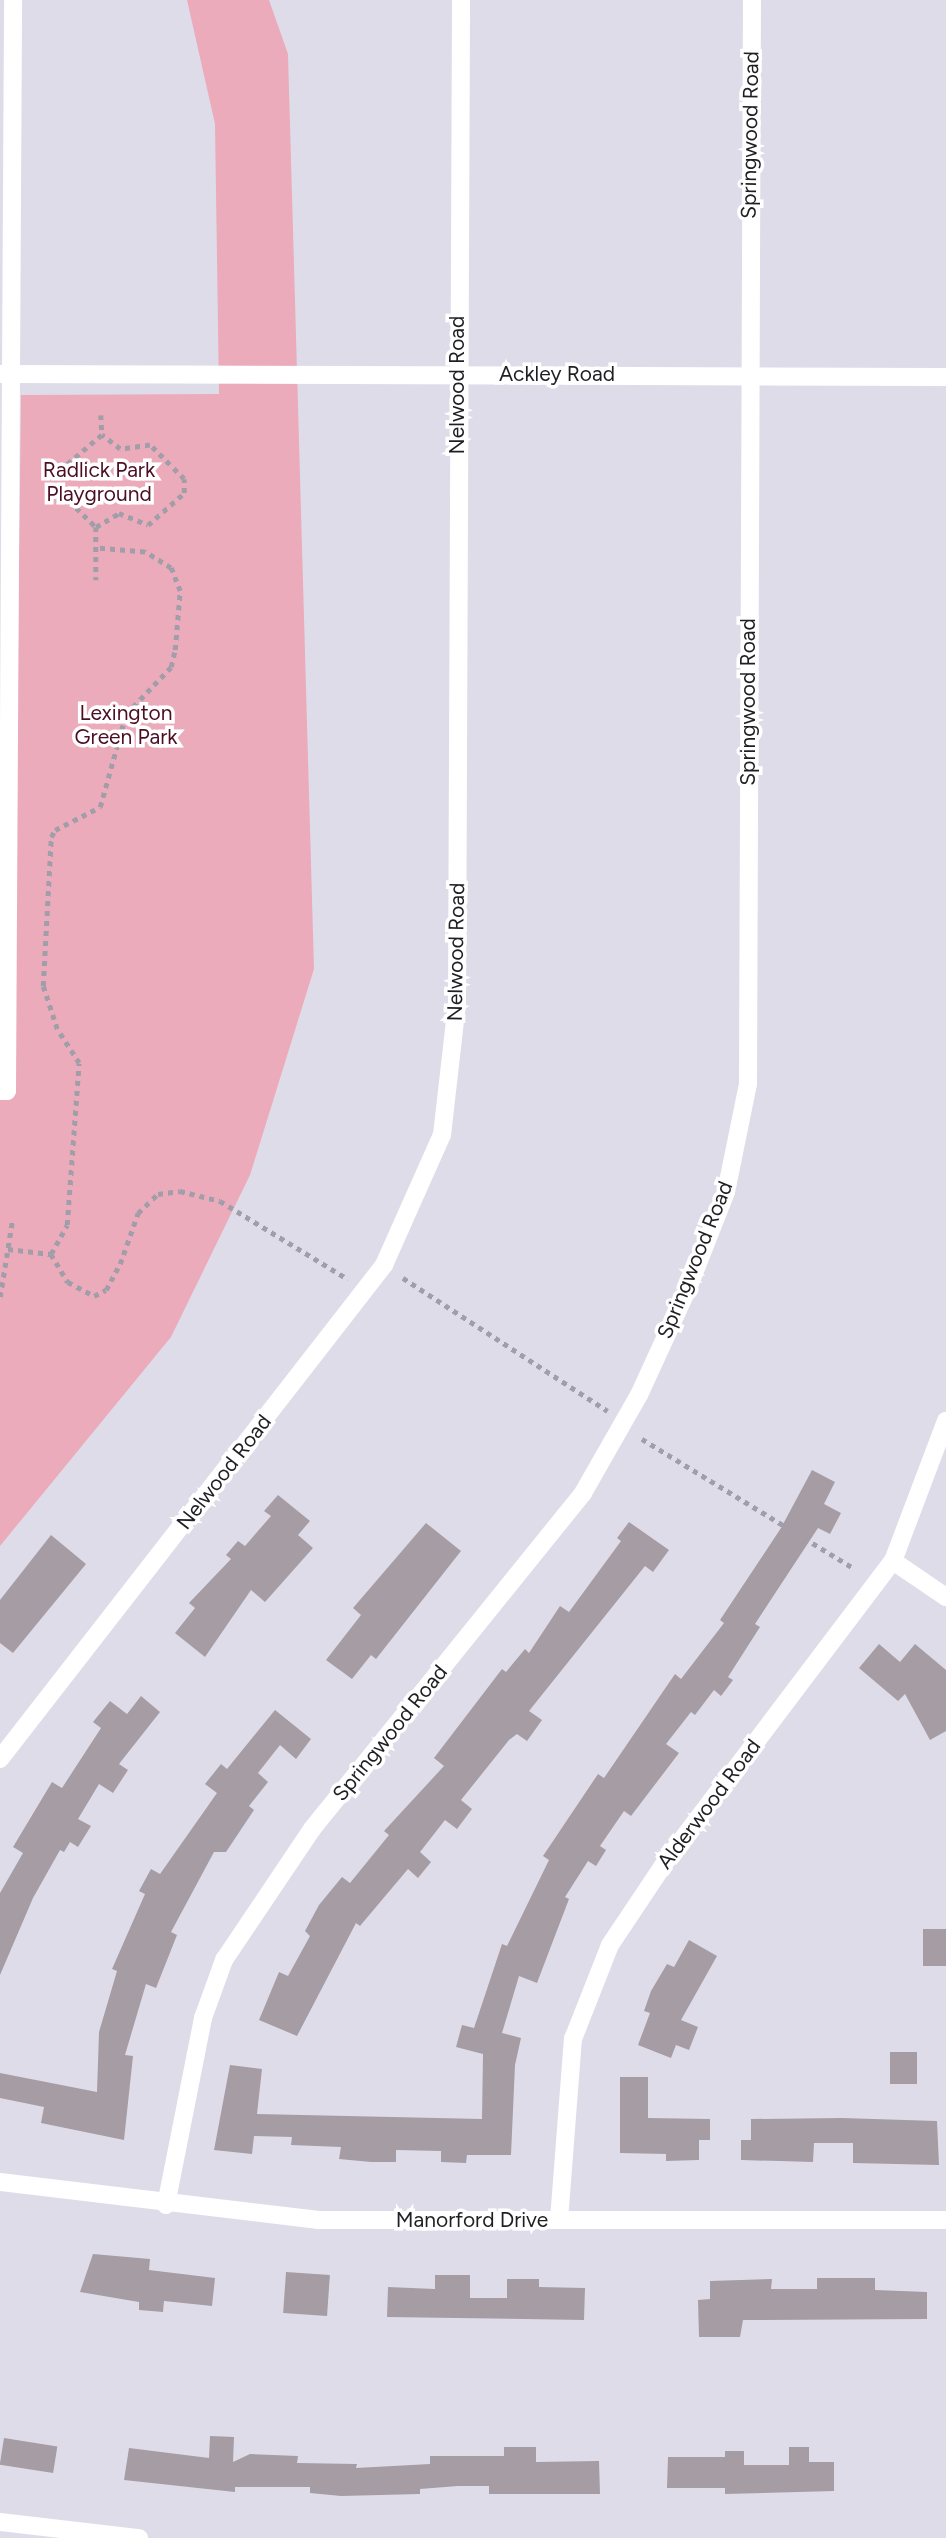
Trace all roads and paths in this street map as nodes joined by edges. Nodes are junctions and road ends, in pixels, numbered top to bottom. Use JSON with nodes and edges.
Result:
{"nodes":[{"id":1,"x":461,"y":0,"type":"edge"},
{"id":2,"x":752,"y":0,"type":"edge"},
{"id":3,"x":9,"y":8,"type":"edge"},
{"id":4,"x":7,"y":374,"type":"edge"},
{"id":5,"x":457,"y":374,"type":"junction"},
{"id":6,"x":748,"y":374,"type":"junction"},
{"id":7,"x":946,"y":377,"type":"edge"},
{"id":8,"x":101,"y":415,"type":"dead end"},
{"id":9,"x":102,"y":435,"type":"junction"},
{"id":10,"x":96,"y":527,"type":"junction"},
{"id":11,"x":96,"y":548,"type":"junction"},
{"id":12,"x":96,"y":580,"type":"dead end"},
{"id":13,"x":3,"y":736,"type":"edge"},
{"id":14,"x":3,"y":1091,"type":"edge"},
{"id":15,"x":12,"y":1222,"type":"dead end"},
{"id":16,"x":9,"y":1249,"type":"junction"},
{"id":17,"x":51,"y":1254,"type":"junction"},
{"id":18,"x":403,"y":1278,"type":"dead end"},
{"id":19,"x":348,"y":1279,"type":"dead end"},
{"id":20,"x":0,"y":1297,"type":"edge"},
{"id":21,"x":608,"y":1411,"type":"dead end"},
{"id":22,"x":946,"y":1421,"type":"edge"},
{"id":23,"x":642,"y":1439,"type":"dead end"},
{"id":24,"x":893,"y":1561,"type":"junction"},
{"id":25,"x":853,"y":1568,"type":"dead end"},
{"id":26,"x":946,"y":1597,"type":"edge"},
{"id":27,"x":0,"y":1759,"type":"edge"},
{"id":28,"x":0,"y":2182,"type":"edge"},
{"id":29,"x":166,"y":2205,"type":"junction"},
{"id":30,"x":559,"y":2220,"type":"junction"},
{"id":31,"x":946,"y":2220,"type":"edge"},
{"id":32,"x":0,"y":2522,"type":"edge"},
{"id":33,"x":139,"y":2538,"type":"edge"}],
"edges":[{"from":1,"to":5,"type":"street","name":"Nelwood Road"},
{"from":2,"to":6,"type":"street","name":"Springwood Road"},
{"from":3,"to":4,"type":"street"},
{"from":4,"to":5,"type":"street","name":"Ackley Road"},
{"from":4,"to":13,"type":"street"},
{"from":5,"to":6,"type":"street","name":"Ackley Road"},
{"from":5,"to":27,"type":"street","name":"Nelwood Road"},
{"from":6,"to":7,"type":"street","name":"Ackley Road"},
{"from":6,"to":29,"type":"street","name":"Springwood Road"},
{"from":8,"to":9,"type":"path"},
{"from":9,"to":10,"type":"path"},
{"from":9,"to":10,"type":"path"},
{"from":10,"to":11,"type":"path"},
{"from":11,"to":12,"type":"path"},
{"from":11,"to":17,"type":"path"},
{"from":13,"to":14,"type":"street"},
{"from":15,"to":16,"type":"path"},
{"from":16,"to":17,"type":"path"},
{"from":16,"to":20,"type":"path"},
{"from":17,"to":19,"type":"path"},
{"from":18,"to":21,"type":"path"},
{"from":22,"to":24,"type":"street","name":"Alderwood Road"},
{"from":23,"to":25,"type":"path"},
{"from":24,"to":26,"type":"street"},
{"from":24,"to":30,"type":"street","name":"Alderwood Road"},
{"from":28,"to":29,"type":"street","name":"Manorford Drive"},
{"from":29,"to":30,"type":"street","name":"Manorford Drive"},
{"from":30,"to":31,"type":"street","name":"Manorford Drive"},
{"from":32,"to":33,"type":"street"}]}
